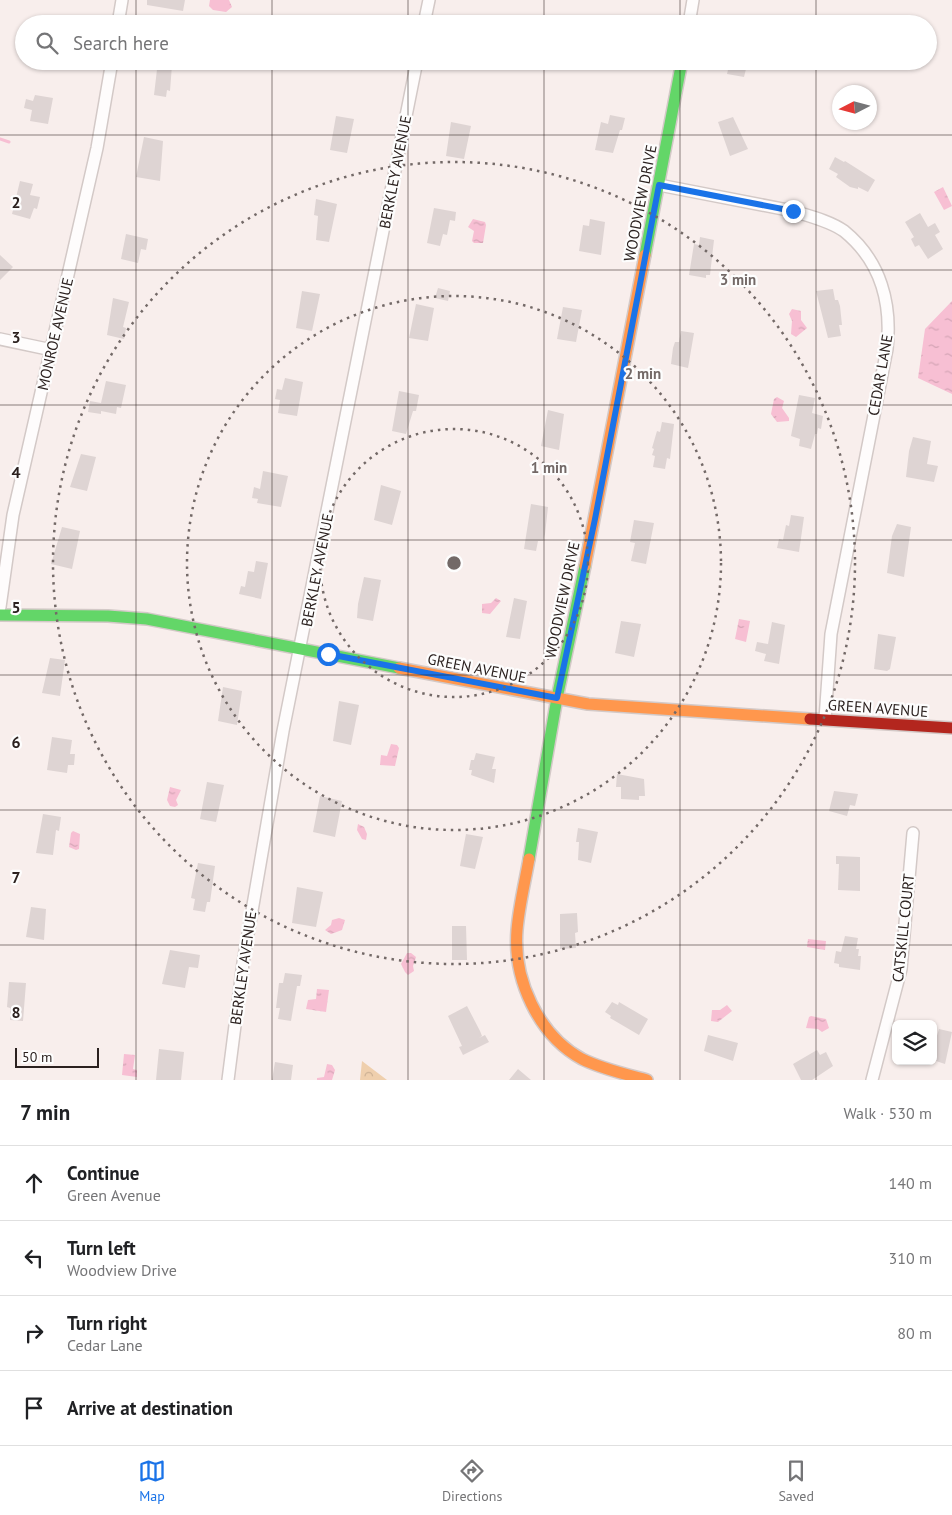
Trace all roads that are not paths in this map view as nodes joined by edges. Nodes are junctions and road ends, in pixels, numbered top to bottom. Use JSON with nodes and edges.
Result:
{"nodes":[{"id":1,"x":122,"y":0,"type":"edge"},
{"id":2,"x":429,"y":0,"type":"edge"},
{"id":3,"x":694,"y":0,"type":"edge"},
{"id":4,"x":120,"y":15,"type":"edge"},
{"id":5,"x":426,"y":15,"type":"edge"},
{"id":6,"x":691,"y":15,"type":"edge"},
{"id":7,"x":110,"y":70,"type":"edge"},
{"id":8,"x":415,"y":70,"type":"edge"},
{"id":9,"x":680,"y":70,"type":"edge"},
{"id":10,"x":659,"y":185,"type":"junction"},
{"id":11,"x":0,"y":339,"type":"edge"},
{"id":12,"x":52,"y":350,"type":"junction"},
{"id":13,"x":0,"y":607,"type":"edge"},
{"id":14,"x":0,"y":615,"type":"edge"},
{"id":15,"x":301,"y":649,"type":"junction"},
{"id":16,"x":557,"y":698,"type":"junction"},
{"id":17,"x":825,"y":719,"type":"junction"},
{"id":18,"x":952,"y":728,"type":"edge"},
{"id":19,"x":912,"y":833,"type":"dead end"},
{"id":20,"x":228,"y":1080,"type":"edge"},
{"id":21,"x":647,"y":1080,"type":"edge"},
{"id":22,"x":872,"y":1080,"type":"edge"}],
"edges":[{"from":1,"to":4,"type":"street"},
{"from":2,"to":5,"type":"street"},
{"from":3,"to":6,"type":"street"},
{"from":7,"to":12,"type":"street","name":"MONROE AVENUE"},
{"from":8,"to":15,"type":"street","name":"BERKLEY AVENUE"},
{"from":9,"to":10,"type":"street","name":"WOODVIEW DRIVE"},
{"from":10,"to":16,"type":"street","name":"WOODVIEW DRIVE"},
{"from":10,"to":17,"type":"street","name":"CEDAR LANE"},
{"from":11,"to":12,"type":"street"},
{"from":12,"to":13,"type":"street","name":"MONROE AVENUE"},
{"from":14,"to":15,"type":"street","name":"GREEN AVENUE"},
{"from":15,"to":16,"type":"street","name":"GREEN AVENUE"},
{"from":15,"to":20,"type":"street","name":"BERKLEY AVENUE"},
{"from":16,"to":17,"type":"street","name":"GREEN AVENUE"},
{"from":16,"to":21,"type":"street","name":"WOODVIEW DRIVE"},
{"from":17,"to":18,"type":"street","name":"GREEN AVENUE"},
{"from":19,"to":22,"type":"street","name":"CATSKILL COURT"}]}
